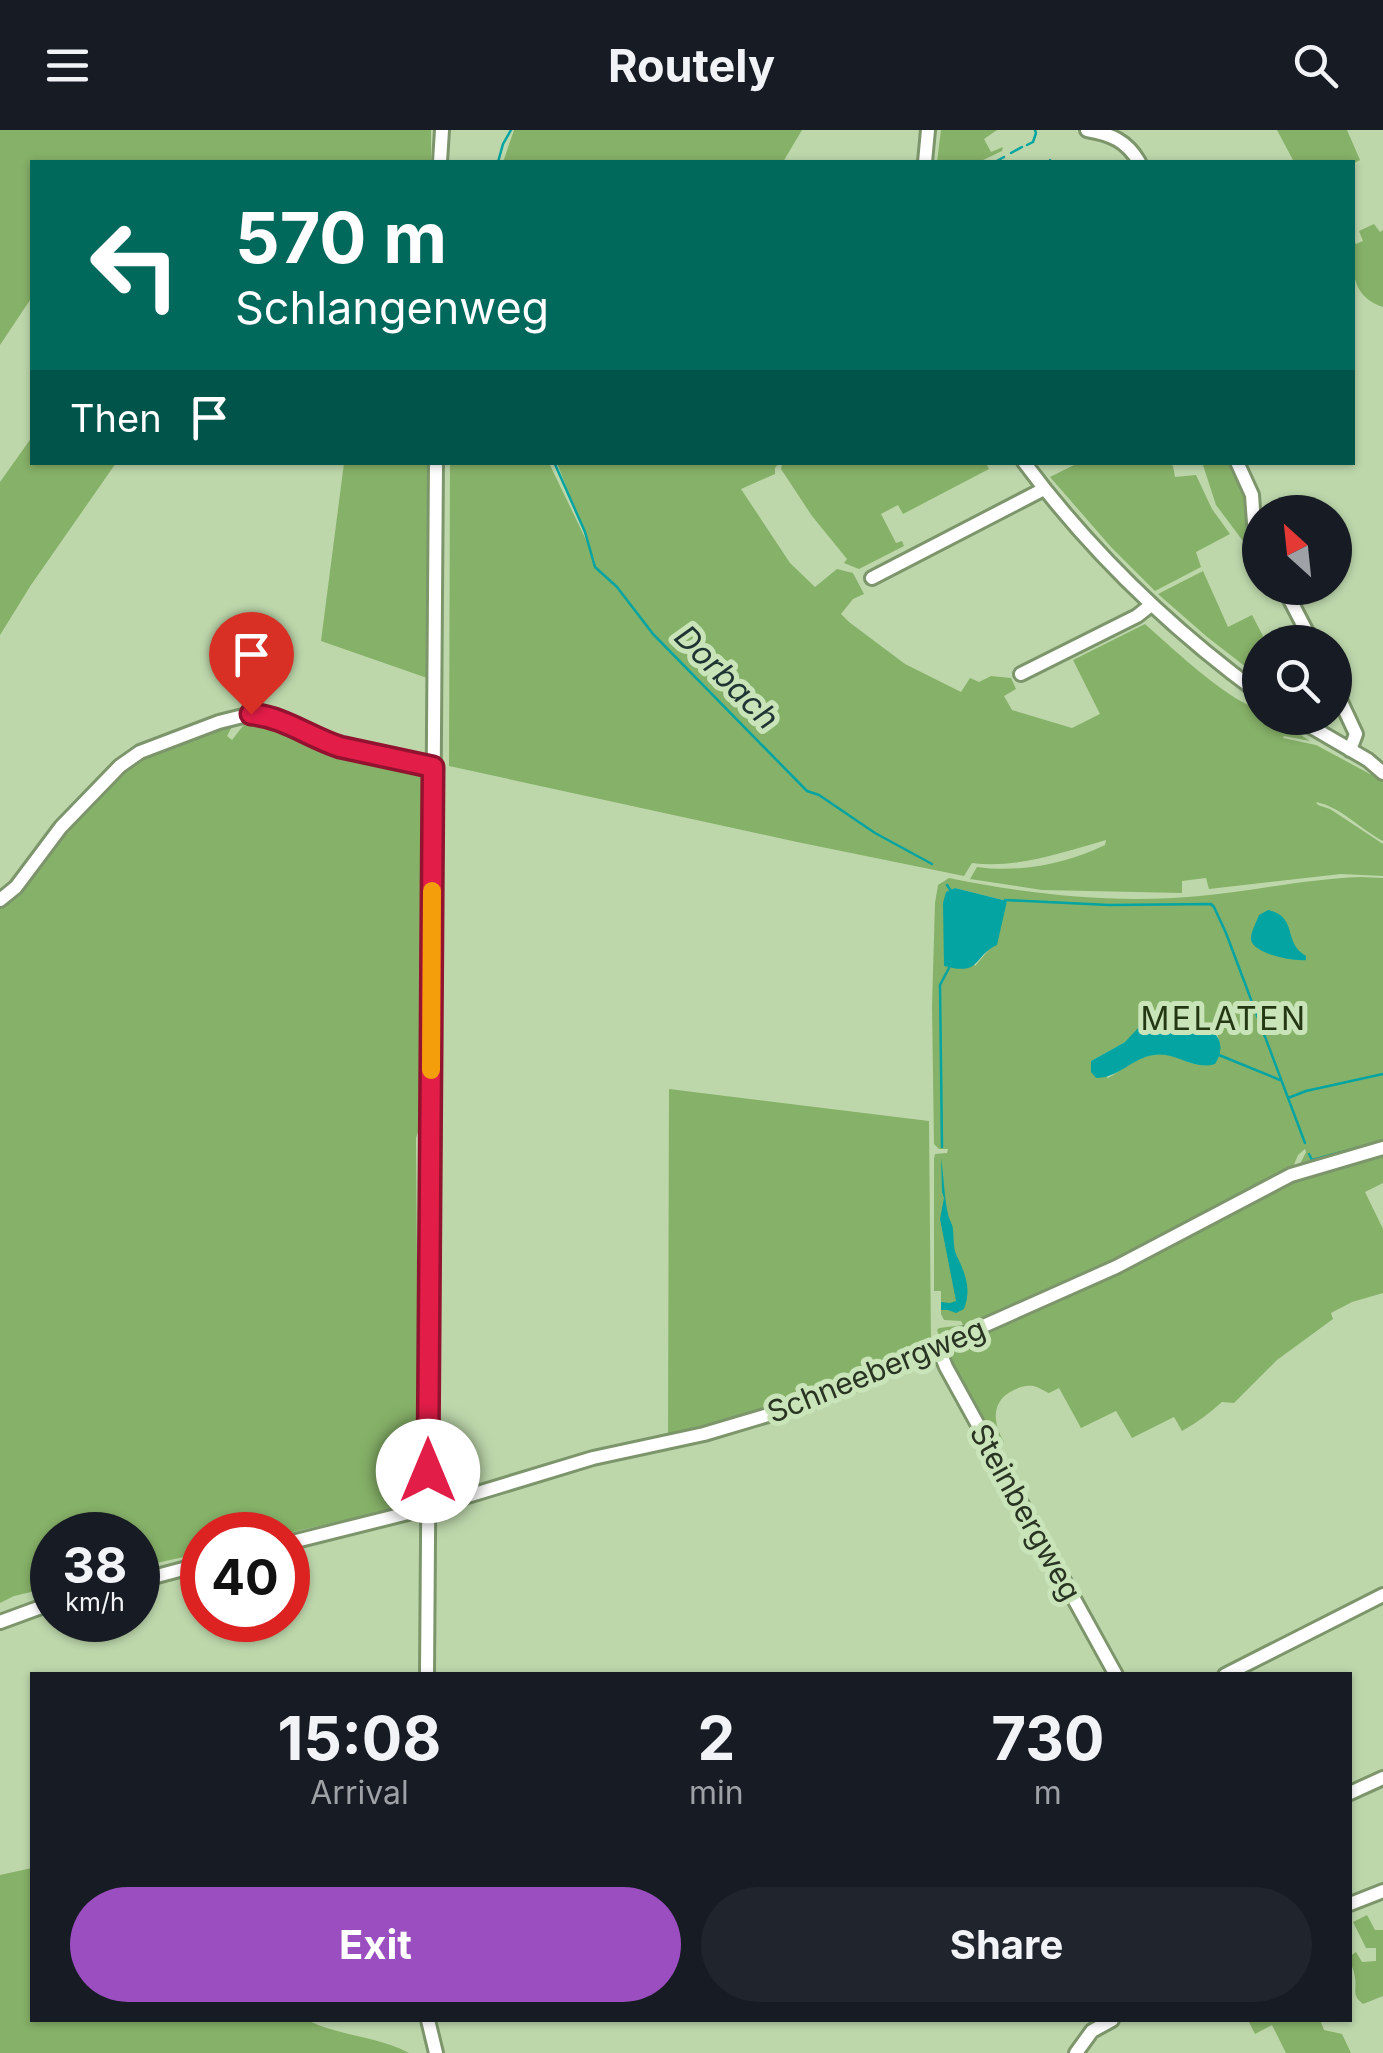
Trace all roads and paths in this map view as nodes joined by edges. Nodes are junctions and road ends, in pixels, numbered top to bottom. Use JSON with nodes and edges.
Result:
{"nodes":[{"id":1,"x":442,"y":130,"type":"edge"},
{"id":2,"x":928,"y":130,"type":"edge"},
{"id":3,"x":1087,"y":130,"type":"edge"},
{"id":4,"x":440,"y":160,"type":"edge"},
{"id":5,"x":925,"y":160,"type":"edge"},
{"id":6,"x":1138,"y":160,"type":"edge"},
{"id":7,"x":436,"y":465,"type":"edge"},
{"id":8,"x":1026,"y":465,"type":"edge"},
{"id":9,"x":1238,"y":465,"type":"edge"},
{"id":10,"x":1044,"y":489,"type":"junction"},
{"id":11,"x":1252,"y":495,"type":"edge"},
{"id":12,"x":872,"y":578,"type":"dead end"},
{"id":13,"x":1151,"y":605,"type":"junction"},
{"id":14,"x":1021,"y":674,"type":"dead end"},
{"id":15,"x":1242,"y":680,"type":"edge"},
{"id":16,"x":1352,"y":722,"type":"edge"},
{"id":17,"x":1325,"y":735,"type":"edge"},
{"id":18,"x":1350,"y":750,"type":"junction"},
{"id":19,"x":1368,"y":760,"type":"junction"},
{"id":20,"x":1383,"y":764,"type":"edge"},
{"id":21,"x":433,"y":767,"type":"junction"},
{"id":22,"x":1383,"y":772,"type":"edge"},
{"id":23,"x":0,"y":900,"type":"edge"},
{"id":24,"x":1383,"y":1148,"type":"edge"},
{"id":25,"x":938,"y":1348,"type":"junction"},
{"id":26,"x":428,"y":1508,"type":"junction"},
{"id":27,"x":310,"y":1537,"type":"edge"},
{"id":28,"x":1383,"y":1595,"type":"edge"},
{"id":29,"x":30,"y":1611,"type":"edge"},
{"id":30,"x":0,"y":1622,"type":"edge"},
{"id":31,"x":427,"y":1672,"type":"edge"},
{"id":32,"x":1114,"y":1672,"type":"edge"},
{"id":33,"x":1231,"y":1672,"type":"edge"},
{"id":34,"x":1383,"y":1778,"type":"edge"},
{"id":35,"x":1352,"y":1792,"type":"edge"},
{"id":36,"x":1383,"y":1892,"type":"edge"},
{"id":37,"x":1352,"y":1903,"type":"edge"},
{"id":38,"x":428,"y":2022,"type":"edge"},
{"id":39,"x":1108,"y":2022,"type":"edge"},
{"id":40,"x":436,"y":2053,"type":"edge"},
{"id":41,"x":1076,"y":2053,"type":"edge"}],
"edges":[{"from":1,"to":4,"type":"street"},
{"from":2,"to":5,"type":"street"},
{"from":3,"to":6,"type":"street"},
{"from":7,"to":21,"type":"street"},
{"from":8,"to":10,"type":"street"},
{"from":9,"to":11,"type":"street"},
{"from":10,"to":12,"type":"street"},
{"from":10,"to":13,"type":"street"},
{"from":13,"to":14,"type":"street"},
{"from":13,"to":15,"type":"street"},
{"from":16,"to":18,"type":"street"},
{"from":17,"to":18,"type":"street"},
{"from":18,"to":19,"type":"street"},
{"from":19,"to":20,"type":"street"},
{"from":19,"to":22,"type":"street"},
{"from":21,"to":23,"type":"street"},
{"from":21,"to":26,"type":"street"},
{"from":24,"to":25,"type":"street","name":"Schneebergweg"},
{"from":25,"to":26,"type":"street","name":"Schneebergweg"},
{"from":25,"to":32,"type":"street","name":"Steinbergweg"},
{"from":26,"to":27,"type":"street","name":"Schneebergweg"},
{"from":26,"to":31,"type":"street"},
{"from":28,"to":33,"type":"street"},
{"from":29,"to":30,"type":"street"},
{"from":34,"to":35,"type":"street"},
{"from":36,"to":37,"type":"street"},
{"from":38,"to":40,"type":"street"},
{"from":39,"to":41,"type":"street"}]}
